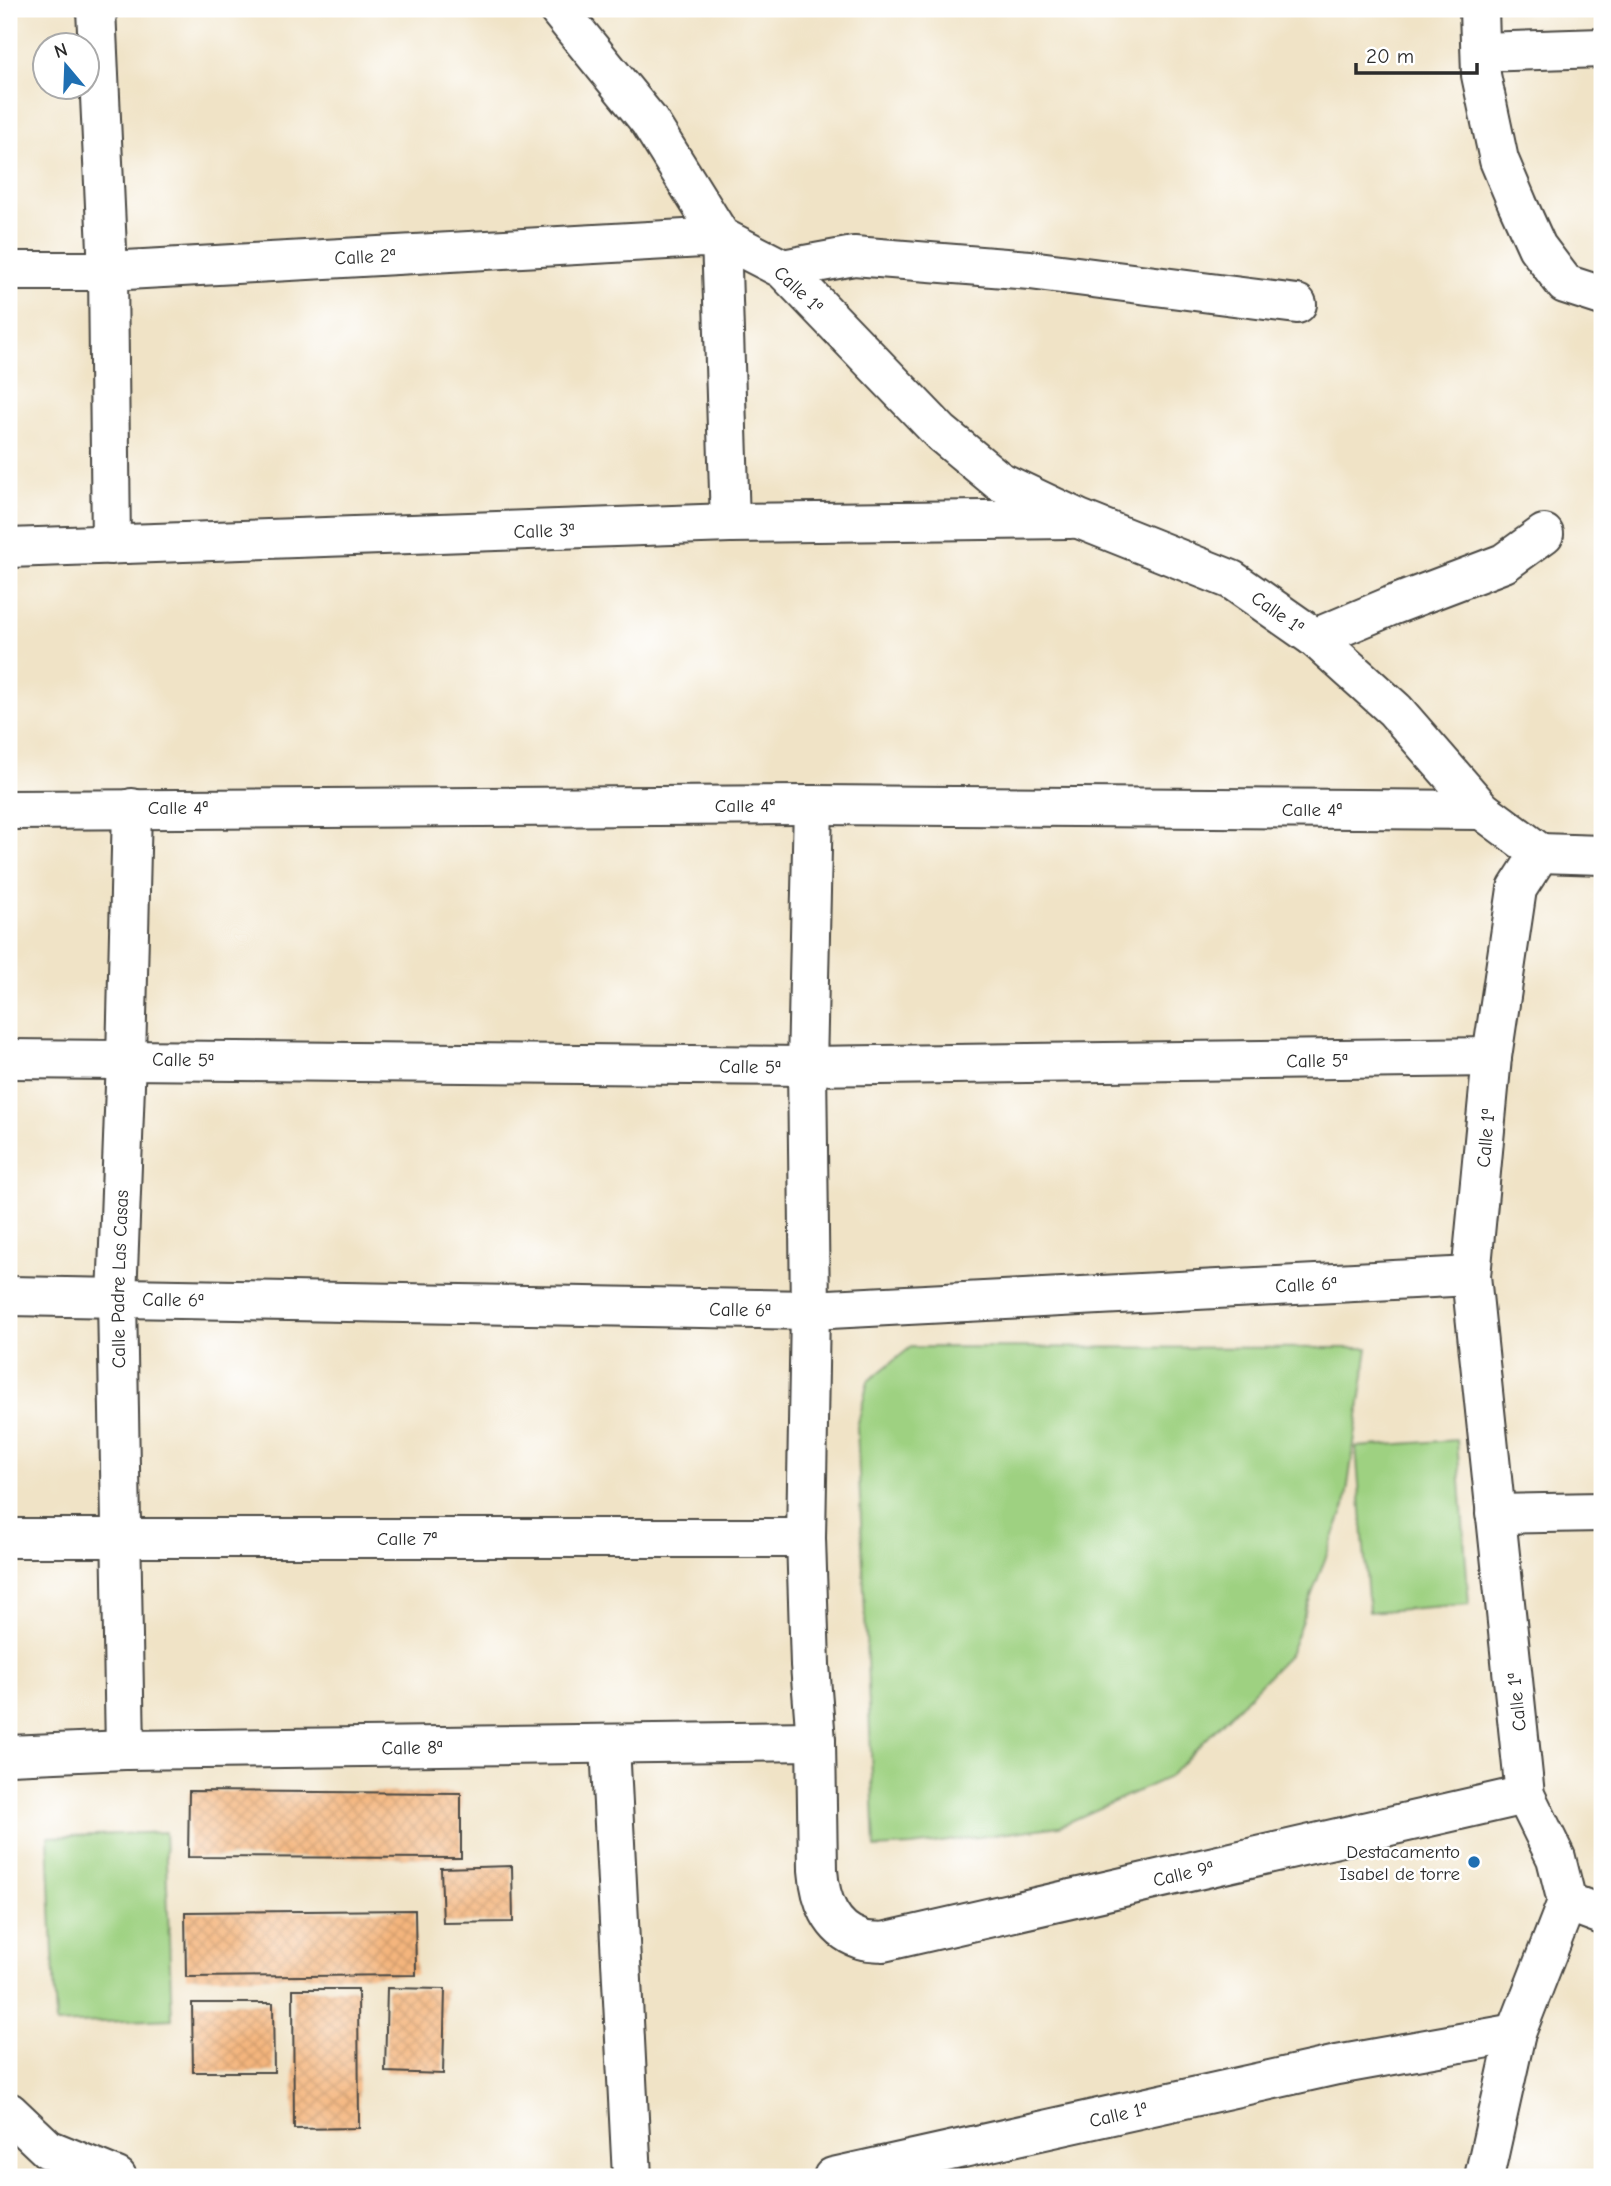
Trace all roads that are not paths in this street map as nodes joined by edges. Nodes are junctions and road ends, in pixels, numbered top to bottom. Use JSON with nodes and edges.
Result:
{"nodes":[{"id":1,"x":96,"y":9,"type":"edge"},
{"id":2,"x":558,"y":9,"type":"edge"},
{"id":3,"x":1479,"y":9,"type":"edge"},
{"id":4,"x":1602,"y":48,"type":"edge"},
{"id":5,"x":1481,"y":51,"type":"junction"},
{"id":6,"x":721,"y":236,"type":"junction"},
{"id":7,"x":783,"y":269,"type":"junction"},
{"id":8,"x":9,"y":271,"type":"edge"},
{"id":9,"x":108,"y":271,"type":"junction"},
{"id":10,"x":1602,"y":296,"type":"edge"},
{"id":11,"x":1297,"y":304,"type":"dead end"},
{"id":12,"x":1079,"y":519,"type":"junction"},
{"id":13,"x":730,"y":523,"type":"junction"},
{"id":14,"x":1544,"y":534,"type":"dead end"},
{"id":15,"x":111,"y":545,"type":"junction"},
{"id":16,"x":9,"y":548,"type":"edge"},
{"id":17,"x":1315,"y":638,"type":"junction"},
{"id":18,"x":813,"y":805,"type":"junction"},
{"id":19,"x":132,"y":808,"type":"junction"},
{"id":20,"x":9,"y":810,"type":"edge"},
{"id":21,"x":1482,"y":810,"type":"junction"},
{"id":22,"x":1540,"y":853,"type":"junction"},
{"id":23,"x":1602,"y":855,"type":"edge"},
{"id":24,"x":1492,"y":1057,"type":"junction"},
{"id":25,"x":9,"y":1059,"type":"edge"},
{"id":26,"x":126,"y":1059,"type":"junction"},
{"id":27,"x":807,"y":1066,"type":"junction"},
{"id":28,"x":1471,"y":1276,"type":"junction"},
{"id":29,"x":9,"y":1296,"type":"edge"},
{"id":30,"x":117,"y":1298,"type":"junction"},
{"id":31,"x":810,"y":1310,"type":"junction"},
{"id":32,"x":1602,"y":1512,"type":"edge"},
{"id":33,"x":1496,"y":1514,"type":"junction"},
{"id":34,"x":9,"y":1538,"type":"edge"},
{"id":35,"x":122,"y":1538,"type":"junction"},
{"id":36,"x":806,"y":1538,"type":"junction"},
{"id":37,"x":816,"y":1741,"type":"junction"},
{"id":38,"x":610,"y":1745,"type":"junction"},
{"id":39,"x":125,"y":1751,"type":"junction"},
{"id":40,"x":9,"y":1755,"type":"edge"},
{"id":41,"x":1525,"y":1795,"type":"junction"},
{"id":42,"x":1567,"y":1902,"type":"junction"},
{"id":43,"x":1602,"y":1915,"type":"edge"},
{"id":44,"x":1516,"y":2033,"type":"junction"},
{"id":45,"x":9,"y":2112,"type":"edge"},
{"id":46,"x":117,"y":2177,"type":"edge"},
{"id":47,"x":632,"y":2177,"type":"edge"},
{"id":48,"x":833,"y":2177,"type":"edge"},
{"id":49,"x":1484,"y":2177,"type":"edge"}],
"edges":[{"from":1,"to":9,"type":"street"},
{"from":2,"to":6,"type":"street","name":"Calle 1ª"},
{"from":3,"to":5,"type":"street"},
{"from":4,"to":5,"type":"street"},
{"from":5,"to":10,"type":"street"},
{"from":6,"to":7,"type":"street","name":"Calle 1ª"},
{"from":6,"to":9,"type":"street","name":"Calle 2ª"},
{"from":6,"to":13,"type":"street"},
{"from":7,"to":11,"type":"street"},
{"from":7,"to":12,"type":"street","name":"Calle 1ª"},
{"from":8,"to":9,"type":"street","name":"Calle 2ª"},
{"from":9,"to":15,"type":"street"},
{"from":12,"to":13,"type":"street","name":"Calle 3ª"},
{"from":12,"to":17,"type":"street","name":"Calle 1ª"},
{"from":13,"to":15,"type":"street","name":"Calle 3ª"},
{"from":14,"to":17,"type":"street"},
{"from":15,"to":16,"type":"street","name":"Calle 3ª"},
{"from":17,"to":21,"type":"street","name":"Calle 1ª"},
{"from":18,"to":19,"type":"street","name":"Calle 4ª"},
{"from":18,"to":21,"type":"street","name":"Calle 4ª"},
{"from":18,"to":27,"type":"street"},
{"from":19,"to":20,"type":"street","name":"Calle 4ª"},
{"from":19,"to":26,"type":"street","name":"Calle Padre Las Casas"},
{"from":21,"to":22,"type":"street","name":"Calle 1ª"},
{"from":22,"to":23,"type":"street"},
{"from":22,"to":24,"type":"street","name":"Calle 1ª"},
{"from":24,"to":27,"type":"street","name":"Calle 5ª"},
{"from":24,"to":28,"type":"street","name":"Calle 1ª"},
{"from":25,"to":26,"type":"street","name":"Calle 5ª"},
{"from":26,"to":27,"type":"street","name":"Calle 5ª"},
{"from":26,"to":30,"type":"street","name":"Calle Padre Las Casas"},
{"from":27,"to":31,"type":"street"},
{"from":28,"to":31,"type":"street","name":"Calle 6ª"},
{"from":28,"to":33,"type":"street","name":"Calle 1ª"},
{"from":29,"to":30,"type":"street","name":"Calle 6ª"},
{"from":30,"to":31,"type":"street","name":"Calle 6ª"},
{"from":30,"to":35,"type":"street","name":"Calle Padre Las Casas"},
{"from":31,"to":36,"type":"street"},
{"from":32,"to":33,"type":"street"},
{"from":33,"to":41,"type":"street","name":"Calle 1ª"},
{"from":34,"to":35,"type":"street","name":"Calle 7ª"},
{"from":35,"to":36,"type":"street","name":"Calle 7ª"},
{"from":35,"to":39,"type":"street","name":"Calle Padre Las Casas"},
{"from":36,"to":37,"type":"street"},
{"from":37,"to":38,"type":"street","name":"Calle 8ª"},
{"from":37,"to":41,"type":"street","name":"Calle 9ª"},
{"from":38,"to":39,"type":"street","name":"Calle 8ª"},
{"from":38,"to":47,"type":"street"},
{"from":39,"to":40,"type":"street","name":"Calle 8ª"},
{"from":41,"to":42,"type":"street","name":"Calle 1ª"},
{"from":42,"to":43,"type":"street"},
{"from":42,"to":44,"type":"street"},
{"from":44,"to":48,"type":"street","name":"Calle 1ª"},
{"from":44,"to":49,"type":"street"},
{"from":45,"to":46,"type":"street"}]}
